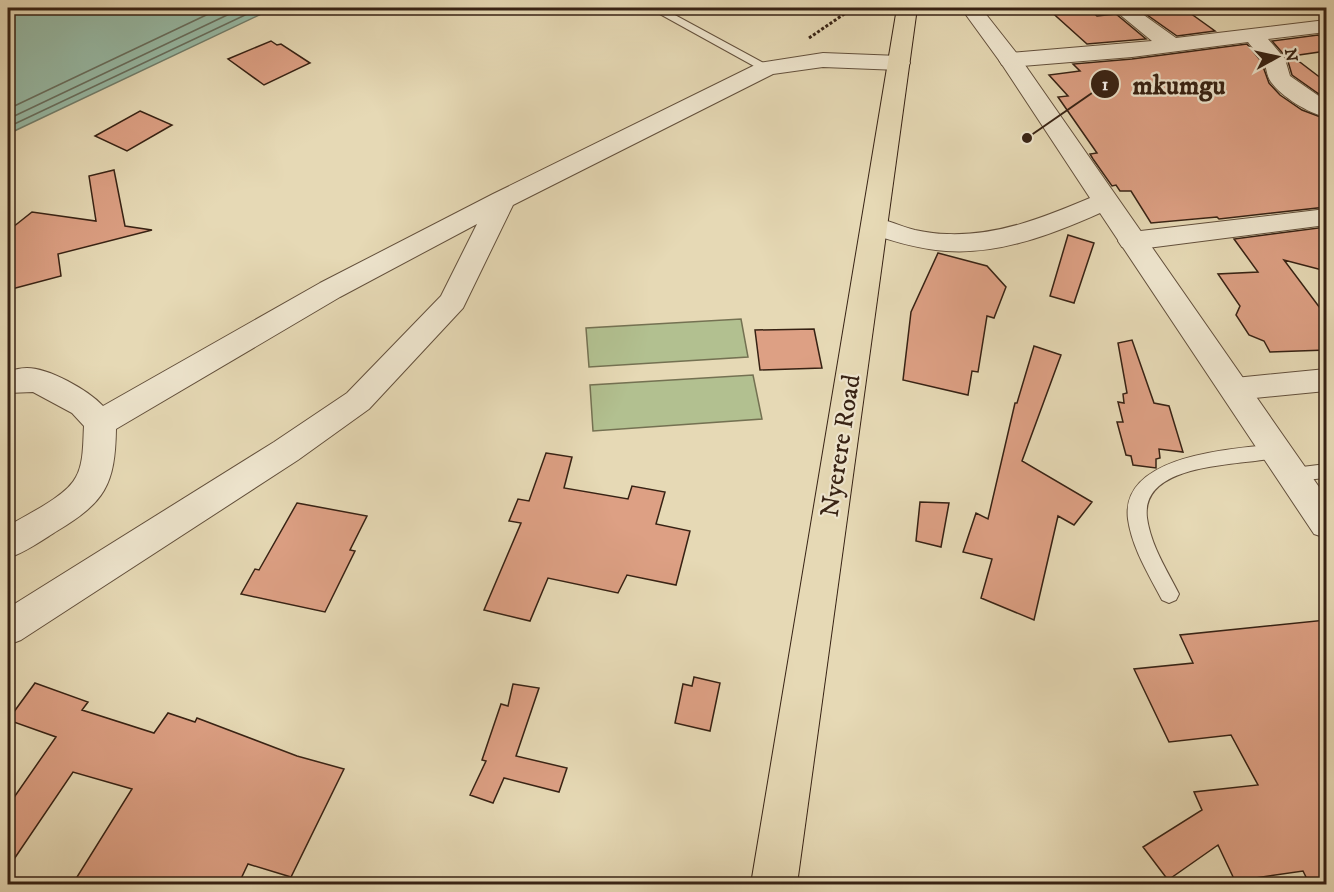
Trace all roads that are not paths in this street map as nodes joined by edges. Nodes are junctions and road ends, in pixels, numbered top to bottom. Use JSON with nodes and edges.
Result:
{"nodes":[{"id":1,"x":655,"y":8,"type":"edge"},
{"id":2,"x":908,"y":8,"type":"edge"},
{"id":3,"x":971,"y":8,"type":"edge"},
{"id":4,"x":1122,"y":8,"type":"edge"},
{"id":5,"x":1326,"y":27,"type":"edge"},
{"id":6,"x":1252,"y":34,"type":"junction"},
{"id":7,"x":1172,"y":45,"type":"junction"},
{"id":8,"x":1010,"y":60,"type":"junction"},
{"id":9,"x":899,"y":63,"type":"junction"},
{"id":10,"x":767,"y":68,"type":"junction"},
{"id":11,"x":1326,"y":111,"type":"edge"},
{"id":12,"x":502,"y":200,"type":"junction"},
{"id":13,"x":1105,"y":201,"type":"junction"},
{"id":14,"x":1326,"y":217,"type":"edge"},
{"id":15,"x":874,"y":226,"type":"junction"},
{"id":16,"x":1132,"y":241,"type":"junction"},
{"id":17,"x":1326,"y":380,"type":"edge"},
{"id":18,"x":8,"y":382,"type":"edge"},
{"id":19,"x":1235,"y":389,"type":"junction"},
{"id":20,"x":100,"y":423,"type":"junction"},
{"id":21,"x":1277,"y":451,"type":"junction"},
{"id":22,"x":1326,"y":471,"type":"edge"},
{"id":23,"x":1293,"y":474,"type":"junction"},
{"id":24,"x":1326,"y":524,"type":"edge"},
{"id":25,"x":8,"y":543,"type":"edge"},
{"id":26,"x":1169,"y":594,"type":"dead end"},
{"id":27,"x":8,"y":628,"type":"edge"},
{"id":28,"x":774,"y":885,"type":"edge"}],
"edges":[{"from":1,"to":10,"type":"lane"},
{"from":2,"to":9,"type":"main road","name":"Nyerere Road"},
{"from":3,"to":8,"type":"street"},
{"from":4,"to":7,"type":"street"},
{"from":5,"to":6,"type":"street"},
{"from":6,"to":7,"type":"street"},
{"from":6,"to":11,"type":"street"},
{"from":7,"to":8,"type":"street"},
{"from":8,"to":13,"type":"street"},
{"from":9,"to":10,"type":"street"},
{"from":9,"to":15,"type":"main road","name":"Nyerere Road"},
{"from":10,"to":12,"type":"street"},
{"from":12,"to":20,"type":"street"},
{"from":12,"to":27,"type":"street"},
{"from":13,"to":15,"type":"street"},
{"from":13,"to":16,"type":"street"},
{"from":14,"to":16,"type":"street"},
{"from":15,"to":28,"type":"main road","name":"Nyerere Road"},
{"from":16,"to":19,"type":"street"},
{"from":17,"to":19,"type":"street"},
{"from":18,"to":20,"type":"street"},
{"from":19,"to":21,"type":"street"},
{"from":20,"to":25,"type":"street"},
{"from":21,"to":23,"type":"street"},
{"from":21,"to":26,"type":"lane"},
{"from":22,"to":23,"type":"lane"},
{"from":23,"to":24,"type":"street"}]}
